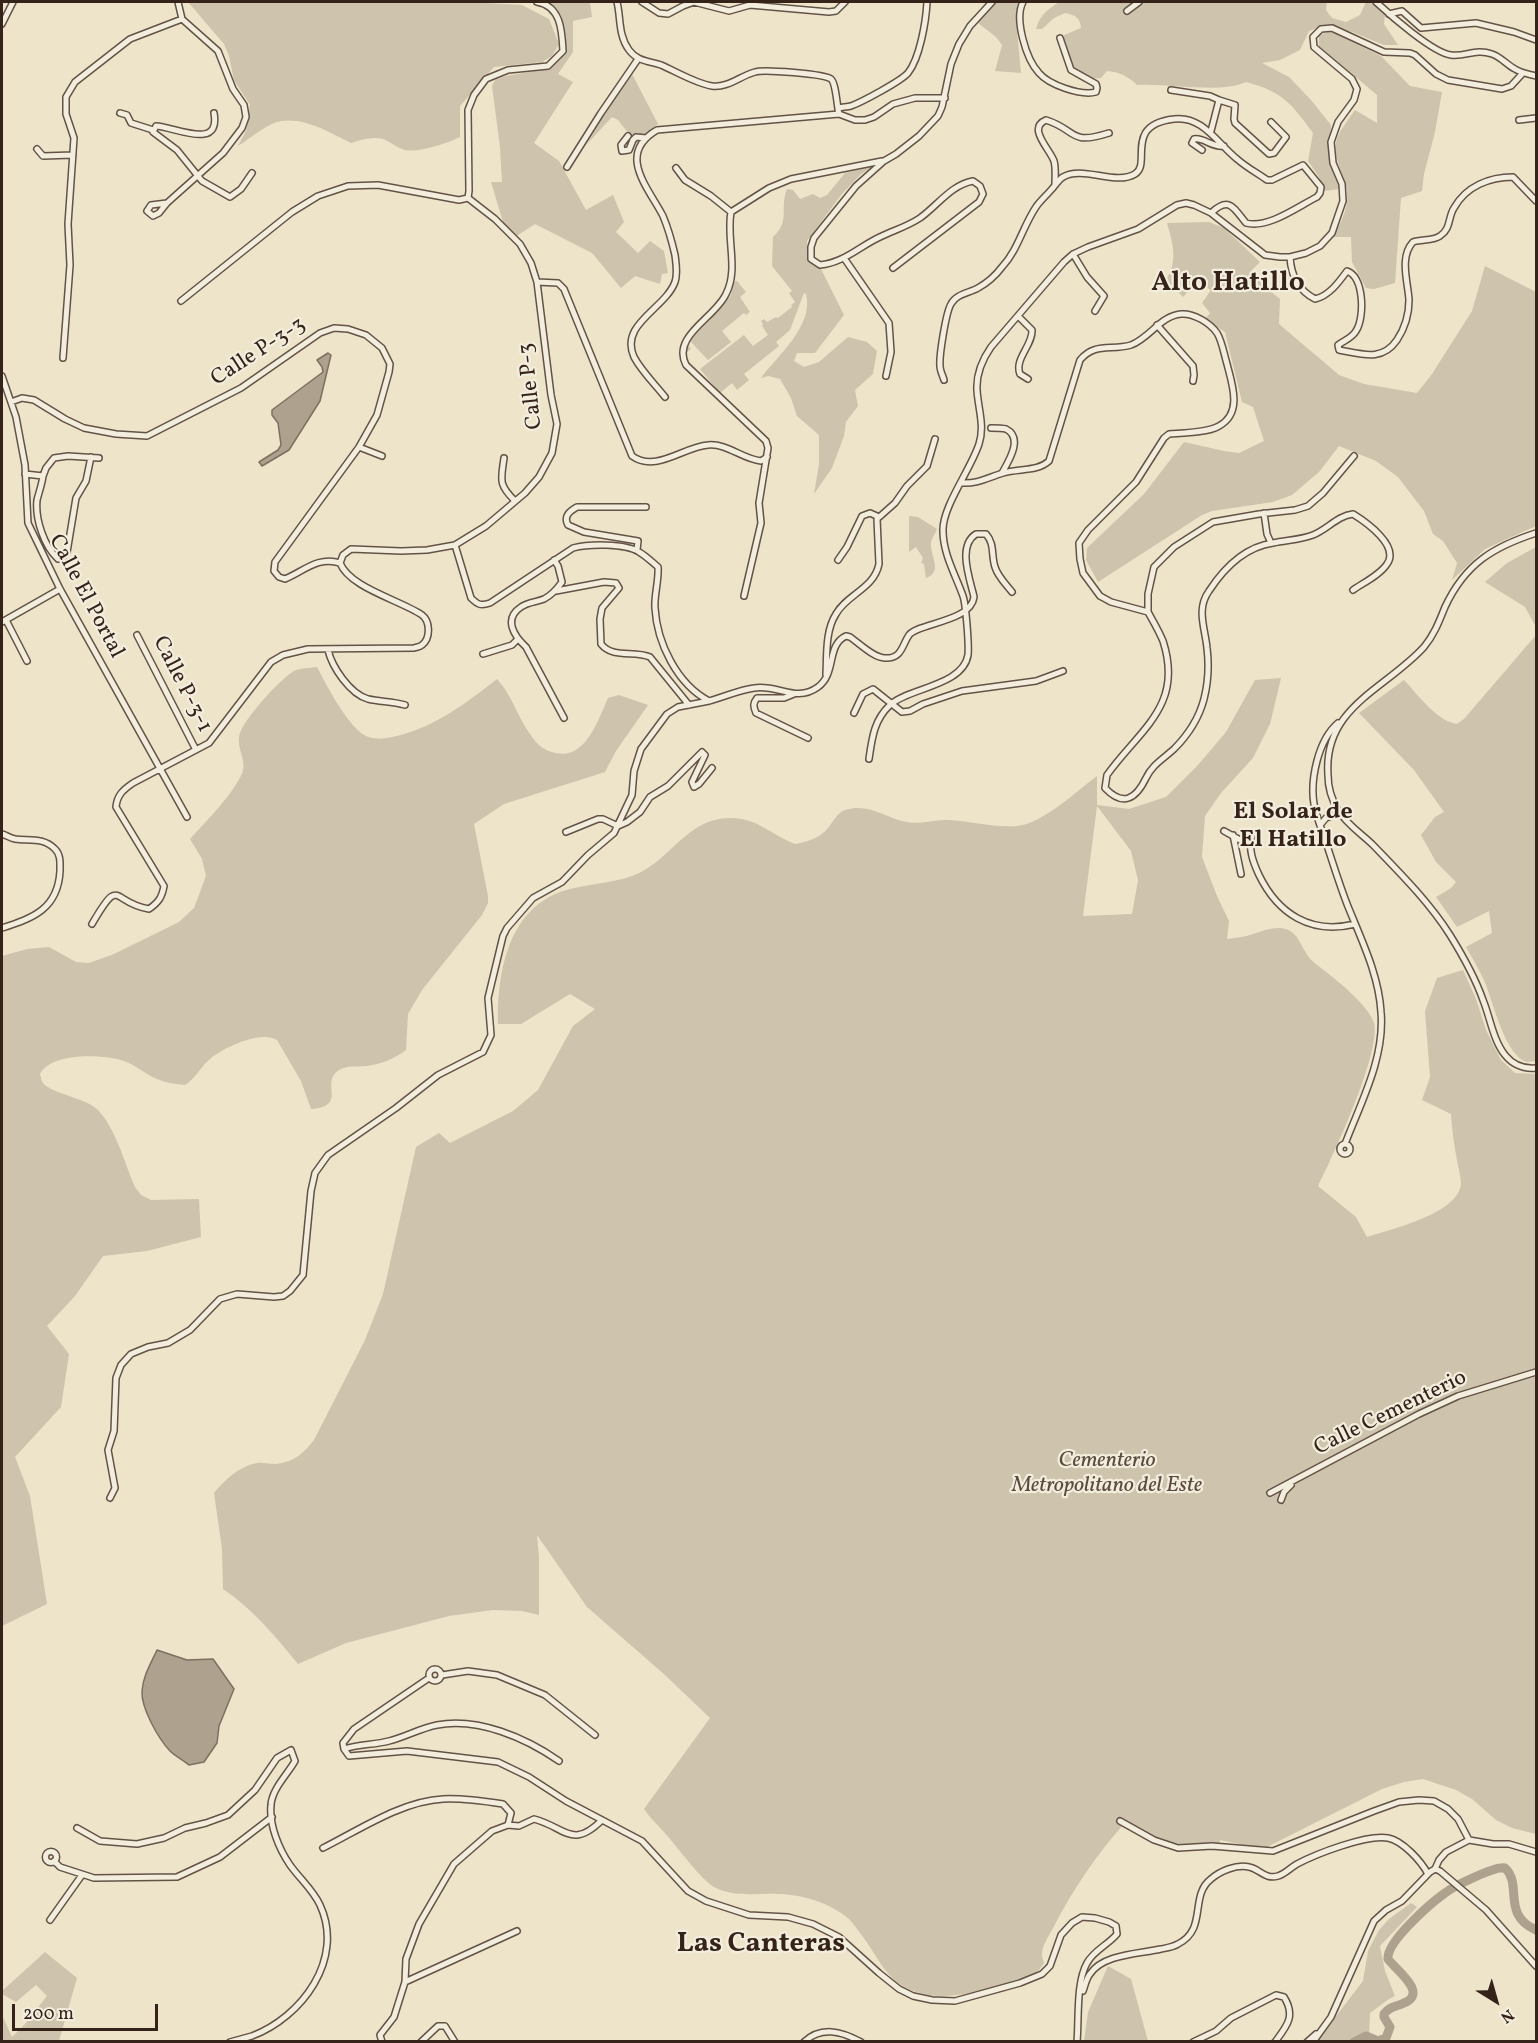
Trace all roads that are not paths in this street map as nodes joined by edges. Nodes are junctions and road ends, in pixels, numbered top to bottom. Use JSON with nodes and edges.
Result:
{"nodes":[{"id":1,"x":13,"y":2,"type":"edge"},
{"id":2,"x":178,"y":2,"type":"edge"},
{"id":3,"x":537,"y":2,"type":"edge"},
{"id":4,"x":617,"y":2,"type":"edge"},
{"id":5,"x":642,"y":2,"type":"edge"},
{"id":6,"x":844,"y":2,"type":"edge"},
{"id":7,"x":927,"y":2,"type":"edge"},
{"id":8,"x":992,"y":2,"type":"edge"},
{"id":9,"x":1023,"y":2,"type":"edge"},
{"id":10,"x":1139,"y":2,"type":"edge"},
{"id":11,"x":1376,"y":2,"type":"edge"},
{"id":12,"x":1127,"y":11,"type":"dead end"},
{"id":13,"x":1389,"y":14,"type":"junction"},
{"id":14,"x":182,"y":19,"type":"junction"},
{"id":15,"x":2,"y":24,"type":"edge"},
{"id":16,"x":1060,"y":38,"type":"dead end"},
{"id":17,"x":1536,"y":40,"type":"edge"},
{"id":18,"x":638,"y":59,"type":"junction"},
{"id":19,"x":1522,"y":72,"type":"junction"},
{"id":20,"x":1536,"y":76,"type":"edge"},
{"id":21,"x":1171,"y":90,"type":"dead end"},
{"id":22,"x":945,"y":98,"type":"junction"},
{"id":23,"x":1219,"y":100,"type":"junction"},
{"id":24,"x":838,"y":111,"type":"junction"},
{"id":25,"x":120,"y":113,"type":"dead end"},
{"id":26,"x":214,"y":113,"type":"dead end"},
{"id":27,"x":1536,"y":118,"type":"edge"},
{"id":28,"x":1519,"y":120,"type":"dead end"},
{"id":29,"x":1271,"y":122,"type":"dead end"},
{"id":30,"x":153,"y":130,"type":"junction"},
{"id":31,"x":1210,"y":131,"type":"junction"},
{"id":32,"x":1109,"y":134,"type":"dead end"},
{"id":33,"x":628,"y":136,"type":"dead end"},
{"id":34,"x":646,"y":138,"type":"junction"},
{"id":35,"x":1224,"y":146,"type":"junction"},
{"id":36,"x":37,"y":149,"type":"dead end"},
{"id":37,"x":1202,"y":150,"type":"dead end"},
{"id":38,"x":73,"y":155,"type":"junction"},
{"id":39,"x":884,"y":161,"type":"junction"},
{"id":40,"x":567,"y":167,"type":"dead end"},
{"id":41,"x":676,"y":168,"type":"dead end"},
{"id":42,"x":252,"y":173,"type":"dead end"},
{"id":43,"x":197,"y":178,"type":"junction"},
{"id":44,"x":1055,"y":185,"type":"junction"},
{"id":45,"x":468,"y":198,"type":"junction"},
{"id":46,"x":1536,"y":201,"type":"edge"},
{"id":47,"x":167,"y":203,"type":"dead end"},
{"id":48,"x":731,"y":212,"type":"junction"},
{"id":49,"x":1211,"y":213,"type":"junction"},
{"id":50,"x":1073,"y":254,"type":"junction"},
{"id":51,"x":1290,"y":257,"type":"junction"},
{"id":52,"x":844,"y":258,"type":"junction"},
{"id":53,"x":892,"y":268,"type":"dead end"},
{"id":54,"x":537,"y":282,"type":"junction"},
{"id":55,"x":181,"y":301,"type":"dead end"},
{"id":56,"x":1095,"y":311,"type":"dead end"},
{"id":57,"x":1018,"y":316,"type":"junction"},
{"id":58,"x":1157,"y":325,"type":"junction"},
{"id":59,"x":63,"y":358,"type":"dead end"},
{"id":60,"x":2,"y":376,"type":"edge"},
{"id":61,"x":886,"y":376,"type":"dead end"},
{"id":62,"x":944,"y":380,"type":"dead end"},
{"id":63,"x":1028,"y":380,"type":"dead end"},
{"id":64,"x":1193,"y":381,"type":"dead end"},
{"id":65,"x":665,"y":397,"type":"dead end"},
{"id":66,"x":11,"y":402,"type":"junction"},
{"id":67,"x":991,"y":428,"type":"dead end"},
{"id":68,"x":935,"y":439,"type":"dead end"},
{"id":69,"x":359,"y":447,"type":"junction"},
{"id":70,"x":382,"y":456,"type":"dead end"},
{"id":71,"x":1354,"y":456,"type":"dead end"},
{"id":72,"x":767,"y":457,"type":"junction"},
{"id":73,"x":91,"y":458,"type":"junction"},
{"id":74,"x":99,"y":458,"type":"dead end"},
{"id":75,"x":504,"y":458,"type":"dead end"},
{"id":76,"x":1002,"y":473,"type":"junction"},
{"id":77,"x":25,"y":474,"type":"junction"},
{"id":78,"x":43,"y":476,"type":"junction"},
{"id":79,"x":962,"y":483,"type":"junction"},
{"id":80,"x":514,"y":501,"type":"junction"},
{"id":81,"x":646,"y":507,"type":"dead end"},
{"id":82,"x":1264,"y":513,"type":"junction"},
{"id":83,"x":879,"y":517,"type":"junction"},
{"id":84,"x":1536,"y":533,"type":"edge"},
{"id":85,"x":1271,"y":543,"type":"junction"},
{"id":86,"x":455,"y":545,"type":"junction"},
{"id":87,"x":638,"y":550,"type":"junction"},
{"id":88,"x":554,"y":560,"type":"junction"},
{"id":89,"x":838,"y":560,"type":"dead end"},
{"id":90,"x":340,"y":563,"type":"junction"},
{"id":91,"x":60,"y":589,"type":"junction"},
{"id":92,"x":1353,"y":590,"type":"dead end"},
{"id":93,"x":556,"y":591,"type":"junction"},
{"id":94,"x":1012,"y":592,"type":"dead end"},
{"id":95,"x":744,"y":596,"type":"dead end"},
{"id":96,"x":964,"y":610,"type":"junction"},
{"id":97,"x":1148,"y":612,"type":"junction"},
{"id":98,"x":4,"y":621,"type":"edge"},
{"id":99,"x":137,"y":635,"type":"dead end"},
{"id":100,"x":518,"y":639,"type":"junction"},
{"id":101,"x":327,"y":650,"type":"junction"},
{"id":102,"x":483,"y":654,"type":"dead end"},
{"id":103,"x":27,"y":661,"type":"dead end"},
{"id":104,"x":1063,"y":670,"type":"dead end"},
{"id":105,"x":826,"y":680,"type":"junction"},
{"id":106,"x":795,"y":694,"type":"junction"},
{"id":107,"x":709,"y":701,"type":"junction"},
{"id":108,"x":892,"y":704,"type":"junction"},
{"id":109,"x":405,"y":705,"type":"dead end"},
{"id":110,"x":689,"y":705,"type":"junction"},
{"id":111,"x":854,"y":713,"type":"dead end"},
{"id":112,"x":564,"y":718,"type":"dead end"},
{"id":113,"x":1341,"y":720,"type":"junction"},
{"id":114,"x":808,"y":738,"type":"dead end"},
{"id":115,"x":196,"y":750,"type":"junction"},
{"id":116,"x":869,"y":759,"type":"dead end"},
{"id":117,"x":712,"y":768,"type":"dead end"},
{"id":118,"x":160,"y":770,"type":"junction"},
{"id":119,"x":1339,"y":813,"type":"junction"},
{"id":120,"x":187,"y":817,"type":"dead end"},
{"id":121,"x":1320,"y":825,"type":"junction"},
{"id":122,"x":618,"y":826,"type":"junction"},
{"id":123,"x":1224,"y":831,"type":"dead end"},
{"id":124,"x":566,"y":832,"type":"dead end"},
{"id":125,"x":2,"y":834,"type":"edge"},
{"id":126,"x":1233,"y":835,"type":"junction"},
{"id":127,"x":1252,"y":835,"type":"dead end"},
{"id":128,"x":1249,"y":845,"type":"junction"},
{"id":129,"x":1240,"y":874,"type":"dead end"},
{"id":130,"x":92,"y":924,"type":"dead end"},
{"id":131,"x":1355,"y":924,"type":"junction"},
{"id":132,"x":2,"y":928,"type":"edge"},
{"id":133,"x":1536,"y":1068,"type":"edge"},
{"id":134,"x":1345,"y":1144,"type":"dead end"},
{"id":135,"x":1536,"y":1372,"type":"edge"},
{"id":136,"x":1296,"y":1479,"type":"junction"},
{"id":137,"x":1270,"y":1493,"type":"dead end"},
{"id":138,"x":110,"y":1498,"type":"dead end"},
{"id":139,"x":1281,"y":1500,"type":"dead end"},
{"id":140,"x":595,"y":1735,"type":"dead end"},
{"id":141,"x":344,"y":1749,"type":"junction"},
{"id":142,"x":559,"y":1761,"type":"dead end"},
{"id":143,"x":272,"y":1817,"type":"junction"},
{"id":144,"x":602,"y":1820,"type":"junction"},
{"id":145,"x":1120,"y":1821,"type":"dead end"},
{"id":146,"x":508,"y":1825,"type":"junction"},
{"id":147,"x":77,"y":1828,"type":"dead end"},
{"id":148,"x":1469,"y":1840,"type":"junction"},
{"id":149,"x":323,"y":1848,"type":"dead end"},
{"id":150,"x":1536,"y":1852,"type":"edge"},
{"id":151,"x":54,"y":1862,"type":"dead end"},
{"id":152,"x":1437,"y":1870,"type":"junction"},
{"id":153,"x":1428,"y":1874,"type":"junction"},
{"id":154,"x":82,"y":1875,"type":"junction"},
{"id":155,"x":50,"y":1920,"type":"dead end"},
{"id":156,"x":517,"y":1930,"type":"dead end"},
{"id":157,"x":1536,"y":1966,"type":"edge"},
{"id":158,"x":405,"y":1982,"type":"junction"},
{"id":159,"x":1080,"y":1998,"type":"junction"},
{"id":160,"x":1331,"y":2017,"type":"junction"},
{"id":161,"x":230,"y":2042,"type":"edge"},
{"id":162,"x":382,"y":2042,"type":"edge"},
{"id":163,"x":421,"y":2042,"type":"edge"},
{"id":164,"x":455,"y":2042,"type":"edge"},
{"id":165,"x":804,"y":2042,"type":"edge"},
{"id":166,"x":861,"y":2042,"type":"edge"},
{"id":167,"x":1077,"y":2042,"type":"edge"},
{"id":168,"x":1193,"y":2042,"type":"edge"},
{"id":169,"x":1275,"y":2042,"type":"edge"},
{"id":170,"x":1307,"y":2042,"type":"edge"},
{"id":171,"x":1313,"y":2042,"type":"edge"}],
"edges":[{"from":1,"to":15,"type":"street"},
{"from":2,"to":14,"type":"street"},
{"from":3,"to":45,"type":"street"},
{"from":4,"to":18,"type":"street"},
{"from":5,"to":6,"type":"street"},
{"from":7,"to":24,"type":"street"},
{"from":8,"to":22,"type":"street"},
{"from":9,"to":16,"type":"street"},
{"from":10,"to":12,"type":"street"},
{"from":11,"to":13,"type":"street"},
{"from":13,"to":17,"type":"street"},
{"from":13,"to":19,"type":"street"},
{"from":14,"to":38,"type":"street"},
{"from":14,"to":43,"type":"street"},
{"from":18,"to":24,"type":"street"},
{"from":18,"to":40,"type":"street"},
{"from":19,"to":20,"type":"street"},
{"from":19,"to":51,"type":"street"},
{"from":21,"to":23,"type":"street"},
{"from":22,"to":24,"type":"street"},
{"from":22,"to":39,"type":"street"},
{"from":23,"to":29,"type":"street"},
{"from":23,"to":31,"type":"street"},
{"from":24,"to":34,"type":"street"},
{"from":25,"to":30,"type":"street"},
{"from":26,"to":30,"type":"street"},
{"from":27,"to":28,"type":"street"},
{"from":30,"to":43,"type":"street"},
{"from":31,"to":35,"type":"street"},
{"from":31,"to":44,"type":"street"},
{"from":32,"to":44,"type":"street"},
{"from":33,"to":34,"type":"street"},
{"from":34,"to":65,"type":"street"},
{"from":35,"to":37,"type":"street"},
{"from":35,"to":49,"type":"street"},
{"from":36,"to":38,"type":"street"},
{"from":38,"to":59,"type":"street"},
{"from":39,"to":48,"type":"street"},
{"from":39,"to":52,"type":"street"},
{"from":41,"to":48,"type":"street"},
{"from":42,"to":43,"type":"street"},
{"from":43,"to":47,"type":"street"},
{"from":44,"to":62,"type":"street"},
{"from":45,"to":54,"type":"street","name":"Calle P-3"},
{"from":45,"to":55,"type":"street"},
{"from":46,"to":51,"type":"street"},
{"from":48,"to":72,"type":"street"},
{"from":49,"to":50,"type":"street"},
{"from":49,"to":51,"type":"street"},
{"from":50,"to":56,"type":"street"},
{"from":50,"to":57,"type":"street"},
{"from":52,"to":53,"type":"street"},
{"from":52,"to":61,"type":"street"},
{"from":54,"to":72,"type":"street"},
{"from":54,"to":80,"type":"street","name":"Calle P-3"},
{"from":57,"to":63,"type":"street"},
{"from":57,"to":79,"type":"street"},
{"from":58,"to":64,"type":"street"},
{"from":58,"to":76,"type":"street"},
{"from":58,"to":97,"type":"street"},
{"from":60,"to":66,"type":"street","name":"Calle El Portal"},
{"from":66,"to":69,"type":"street","name":"Calle P-3-3"},
{"from":66,"to":77,"type":"street","name":"Calle El Portal"},
{"from":67,"to":76,"type":"street"},
{"from":68,"to":83,"type":"street"},
{"from":69,"to":70,"type":"street"},
{"from":69,"to":90,"type":"street","name":"Calle P-3-3"},
{"from":71,"to":82,"type":"street"},
{"from":72,"to":95,"type":"street"},
{"from":73,"to":74,"type":"street"},
{"from":73,"to":78,"type":"street"},
{"from":73,"to":78,"type":"street"},
{"from":75,"to":80,"type":"street"},
{"from":76,"to":79,"type":"street"},
{"from":77,"to":78,"type":"street"},
{"from":77,"to":91,"type":"street","name":"Calle El Portal"},
{"from":79,"to":96,"type":"street"},
{"from":80,"to":86,"type":"street","name":"Calle P-3"},
{"from":81,"to":87,"type":"street"},
{"from":82,"to":85,"type":"street"},
{"from":82,"to":97,"type":"street"},
{"from":83,"to":89,"type":"street"},
{"from":83,"to":105,"type":"street"},
{"from":84,"to":113,"type":"street"},
{"from":85,"to":92,"type":"street"},
{"from":85,"to":97,"type":"street"},
{"from":86,"to":88,"type":"street"},
{"from":86,"to":90,"type":"street","name":"Calle P-3"},
{"from":87,"to":88,"type":"street"},
{"from":87,"to":107,"type":"street"},
{"from":88,"to":93,"type":"street"},
{"from":90,"to":101,"type":"street"},
{"from":91,"to":98,"type":"street"},
{"from":91,"to":118,"type":"street","name":"Calle El Portal"},
{"from":93,"to":100,"type":"street"},
{"from":93,"to":110,"type":"street"},
{"from":94,"to":96,"type":"street"},
{"from":96,"to":105,"type":"street"},
{"from":96,"to":108,"type":"street"},
{"from":98,"to":103,"type":"street"},
{"from":99,"to":115,"type":"street","name":"Calle P-3-1"},
{"from":100,"to":102,"type":"street"},
{"from":100,"to":112,"type":"street"},
{"from":101,"to":109,"type":"street"},
{"from":101,"to":115,"type":"street"},
{"from":104,"to":108,"type":"street"},
{"from":105,"to":106,"type":"street"},
{"from":106,"to":107,"type":"street"},
{"from":106,"to":114,"type":"street"},
{"from":107,"to":110,"type":"street"},
{"from":108,"to":111,"type":"street"},
{"from":108,"to":116,"type":"street"},
{"from":110,"to":122,"type":"street"},
{"from":113,"to":119,"type":"street"},
{"from":113,"to":121,"type":"street"},
{"from":115,"to":118,"type":"street"},
{"from":117,"to":122,"type":"street"},
{"from":118,"to":120,"type":"street","name":"Calle El Portal"},
{"from":118,"to":130,"type":"street"},
{"from":119,"to":121,"type":"street"},
{"from":119,"to":133,"type":"street"},
{"from":121,"to":131,"type":"street"},
{"from":122,"to":124,"type":"street"},
{"from":122,"to":138,"type":"street"},
{"from":123,"to":126,"type":"street"},
{"from":125,"to":132,"type":"street"},
{"from":126,"to":128,"type":"street"},
{"from":126,"to":129,"type":"street"},
{"from":127,"to":128,"type":"street"},
{"from":128,"to":131,"type":"street"},
{"from":131,"to":134,"type":"street"},
{"from":135,"to":136,"type":"street","name":"Calle Cementerio"},
{"from":136,"to":137,"type":"street","name":"Calle Cementerio"},
{"from":136,"to":139,"type":"street","name":"Calle Cementerio"},
{"from":140,"to":141,"type":"street"},
{"from":141,"to":142,"type":"street"},
{"from":141,"to":144,"type":"street"},
{"from":143,"to":147,"type":"street"},
{"from":143,"to":154,"type":"street"},
{"from":143,"to":161,"type":"street"},
{"from":144,"to":146,"type":"street"},
{"from":144,"to":159,"type":"street"},
{"from":145,"to":148,"type":"street"},
{"from":146,"to":149,"type":"street"},
{"from":146,"to":158,"type":"street"},
{"from":148,"to":150,"type":"street"},
{"from":148,"to":152,"type":"street"},
{"from":151,"to":154,"type":"street"},
{"from":152,"to":153,"type":"street"},
{"from":152,"to":157,"type":"street"},
{"from":153,"to":159,"type":"street"},
{"from":153,"to":160,"type":"street"},
{"from":154,"to":155,"type":"street"},
{"from":156,"to":158,"type":"street"},
{"from":158,"to":162,"type":"street"},
{"from":159,"to":167,"type":"street"},
{"from":160,"to":170,"type":"street"},
{"from":160,"to":171,"type":"street"},
{"from":163,"to":164,"type":"street"},
{"from":165,"to":166,"type":"street"},
{"from":168,"to":169,"type":"street"}]}
